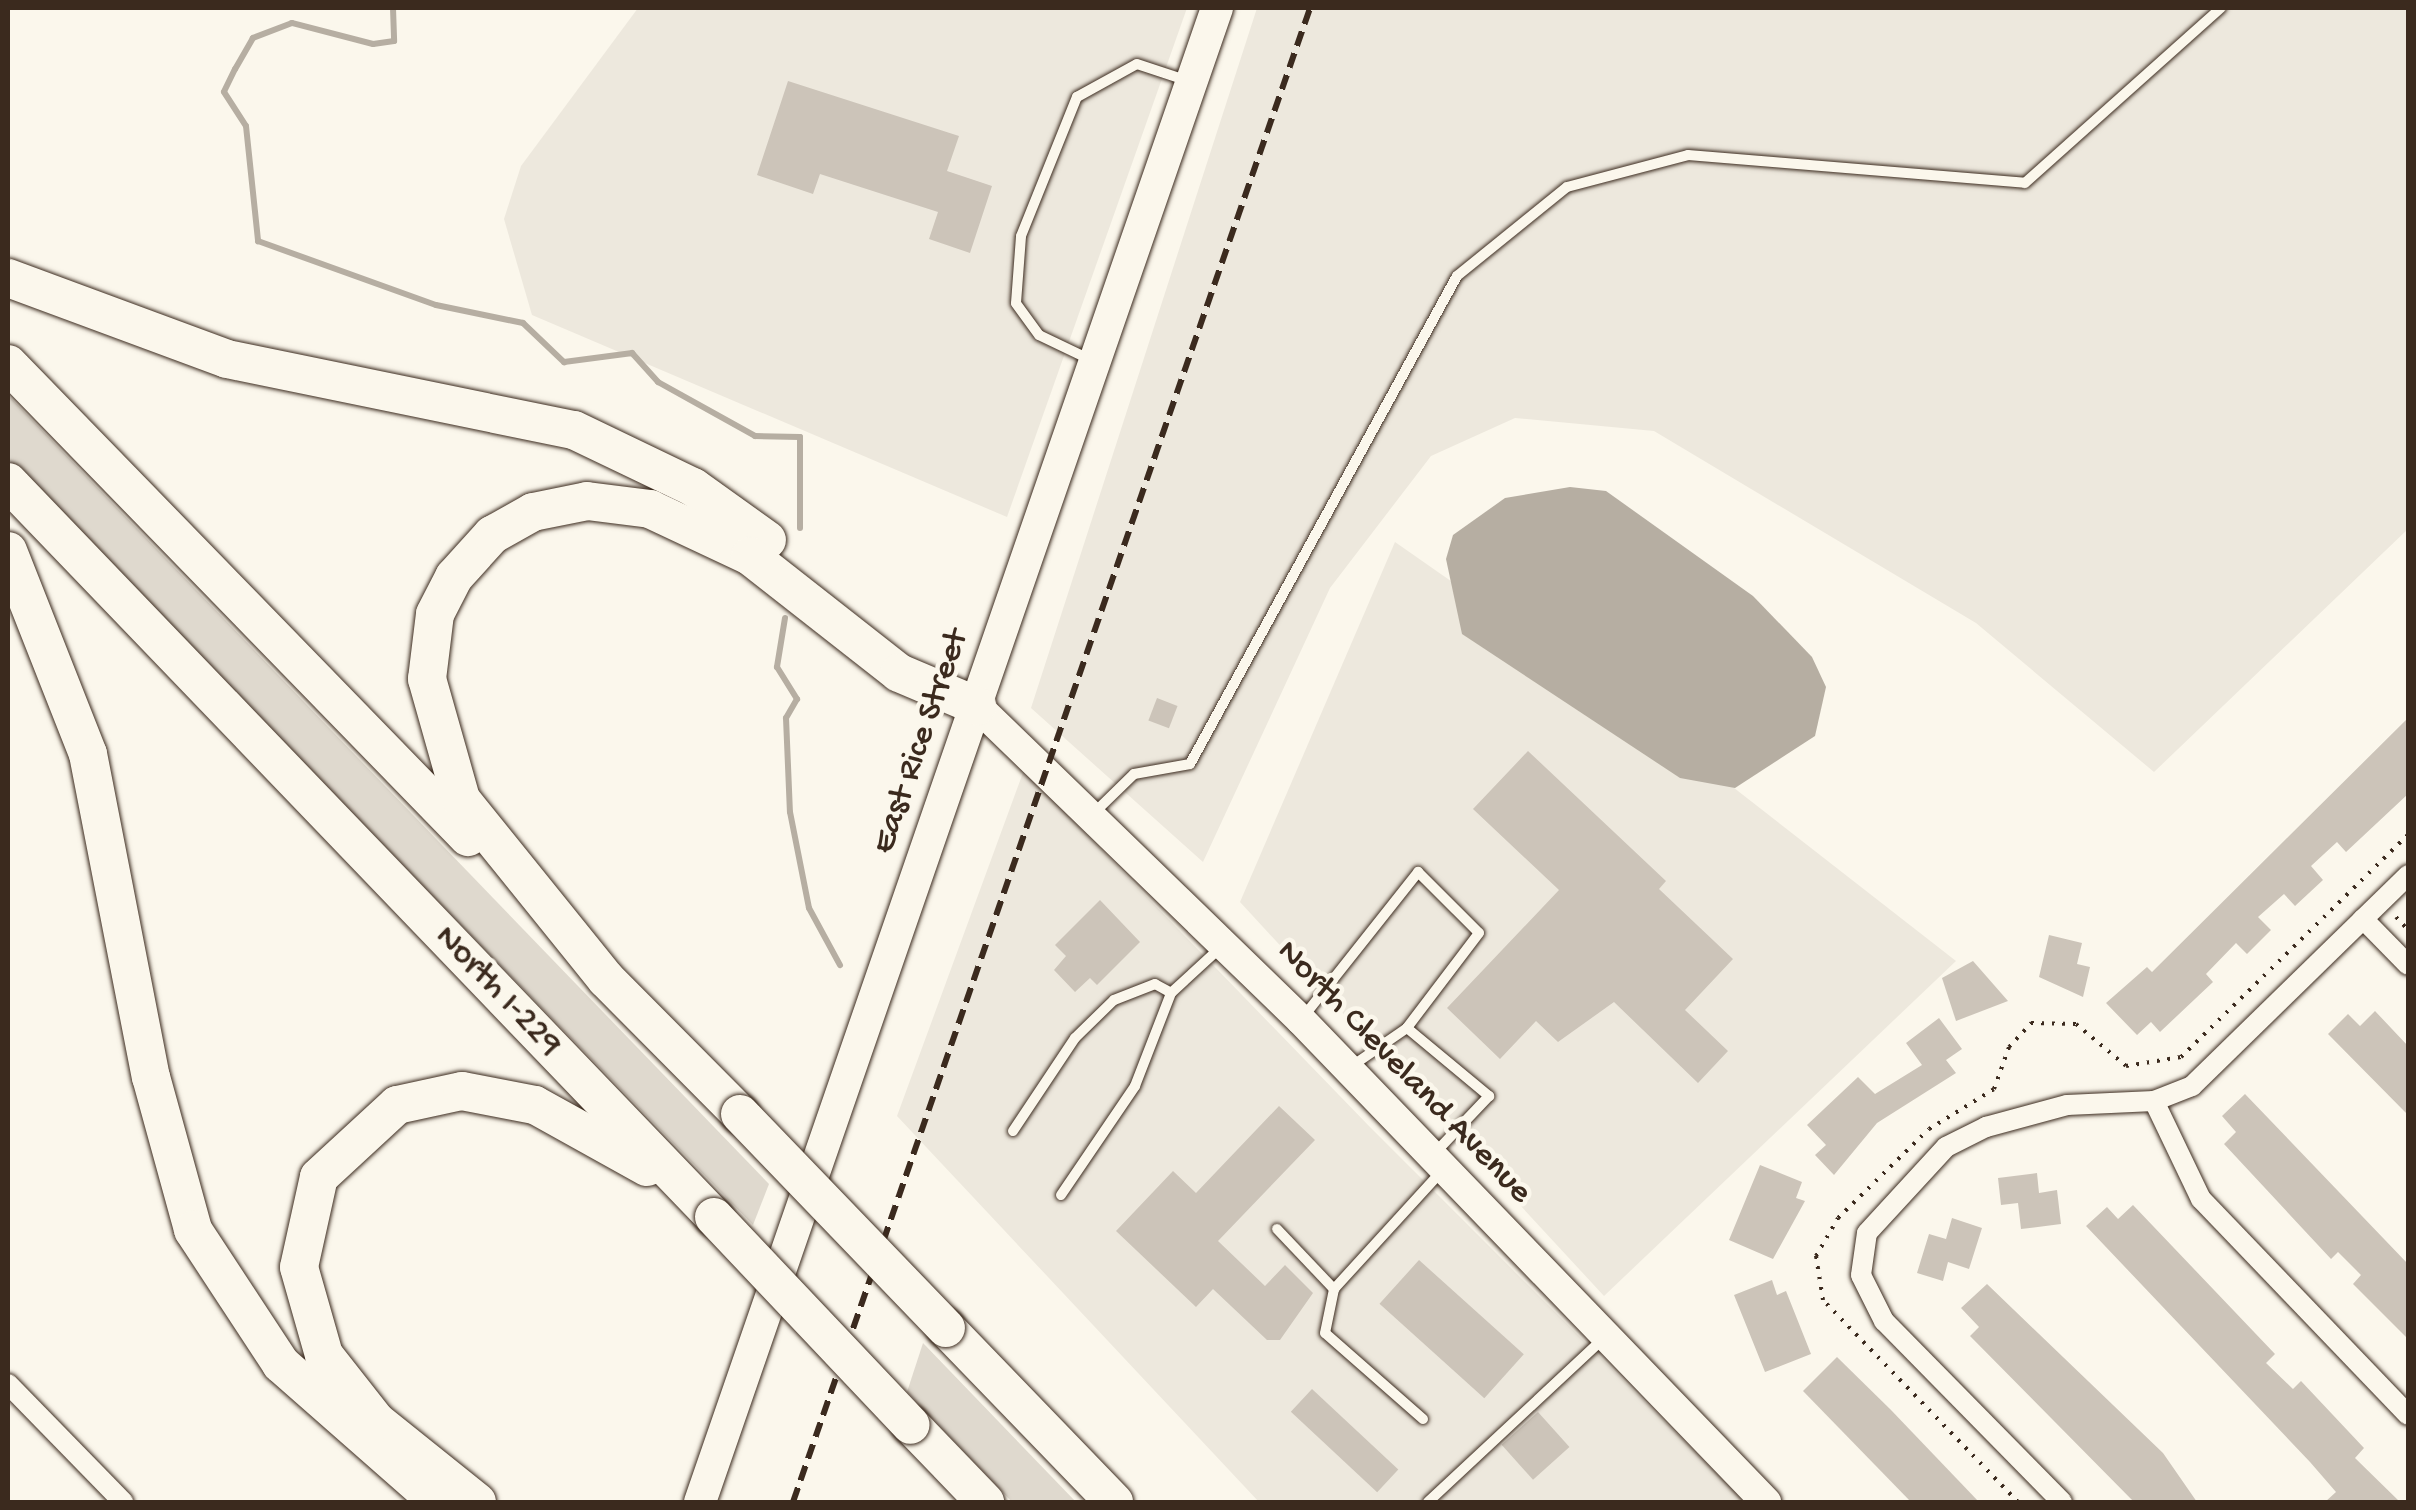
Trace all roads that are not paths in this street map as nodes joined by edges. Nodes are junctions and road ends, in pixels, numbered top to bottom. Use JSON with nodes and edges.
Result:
{"nodes":[{"id":1,"x":1217,"y":8,"type":"edge"},
{"id":2,"x":2222,"y":8,"type":"edge"},
{"id":3,"x":1191,"y":82,"type":"junction"},
{"id":4,"x":8,"y":278,"type":"edge"},
{"id":5,"x":1094,"y":361,"type":"junction"},
{"id":6,"x":8,"y":364,"type":"edge"},
{"id":7,"x":8,"y":482,"type":"edge"},
{"id":8,"x":8,"y":551,"type":"edge"},
{"id":9,"x":977,"y":706,"type":"junction"},
{"id":10,"x":1094,"y":813,"type":"junction"},
{"id":11,"x":2408,"y":875,"type":"edge"},
{"id":12,"x":2363,"y":919,"type":"junction"},
{"id":13,"x":1224,"y":944,"type":"junction"},
{"id":14,"x":2408,"y":966,"type":"edge"},
{"id":15,"x":606,"y":979,"type":"junction"},
{"id":16,"x":1172,"y":994,"type":"junction"},
{"id":17,"x":1301,"y":1020,"type":"junction"},
{"id":18,"x":1407,"y":1028,"type":"junction"},
{"id":19,"x":1348,"y":1068,"type":"junction"},
{"id":20,"x":2154,"y":1101,"type":"junction"},
{"id":21,"x":1013,"y":1131,"type":"dead end"},
{"id":22,"x":1438,"y":1162,"type":"junction"},
{"id":23,"x":1061,"y":1195,"type":"dead end"},
{"id":24,"x":703,"y":1206,"type":"junction"},
{"id":25,"x":1276,"y":1229,"type":"dead end"},
{"id":26,"x":1334,"y":1289,"type":"junction"},
{"id":27,"x":1606,"y":1336,"type":"junction"},
{"id":28,"x":8,"y":1384,"type":"edge"},
{"id":29,"x":2408,"y":1414,"type":"edge"},
{"id":30,"x":1423,"y":1419,"type":"dead end"},
{"id":31,"x":123,"y":1502,"type":"edge"},
{"id":32,"x":438,"y":1502,"type":"edge"},
{"id":33,"x":477,"y":1502,"type":"edge"},
{"id":34,"x":700,"y":1502,"type":"edge"},
{"id":35,"x":985,"y":1502,"type":"edge"},
{"id":36,"x":1114,"y":1502,"type":"edge"},
{"id":37,"x":1428,"y":1502,"type":"edge"},
{"id":38,"x":1766,"y":1502,"type":"edge"},
{"id":39,"x":2062,"y":1502,"type":"edge"}],
"edges":[{"from":1,"to":3,"type":"main road","name":"East Rice Street"},
{"from":2,"to":10,"type":"lane"},
{"from":3,"to":5,"type":"main road","name":"East Rice Street"},
{"from":3,"to":5,"type":"lane"},
{"from":4,"to":9,"type":"highway"},
{"from":5,"to":9,"type":"main road","name":"East Rice Street"},
{"from":6,"to":15,"type":"highway"},
{"from":7,"to":24,"type":"highway","name":"North I-229"},
{"from":8,"to":32,"type":"highway"},
{"from":9,"to":10,"type":"street","name":"North Cleveland Avenue"},
{"from":9,"to":15,"type":"highway"},
{"from":9,"to":34,"type":"main road","name":"East Rice Street"},
{"from":10,"to":13,"type":"street","name":"North Cleveland Avenue"},
{"from":11,"to":12,"type":"street"},
{"from":12,"to":14,"type":"street"},
{"from":12,"to":20,"type":"street"},
{"from":13,"to":16,"type":"lane"},
{"from":13,"to":17,"type":"street","name":"North Cleveland Avenue"},
{"from":15,"to":36,"type":"highway","bridge":true},
{"from":16,"to":21,"type":"lane"},
{"from":16,"to":23,"type":"lane"},
{"from":17,"to":18,"type":"lane"},
{"from":17,"to":19,"type":"street","name":"North Cleveland Avenue"},
{"from":18,"to":19,"type":"lane"},
{"from":18,"to":22,"type":"lane"},
{"from":19,"to":22,"type":"street","name":"North Cleveland Avenue"},
{"from":20,"to":29,"type":"street"},
{"from":20,"to":39,"type":"street"},
{"from":22,"to":26,"type":"lane"},
{"from":22,"to":27,"type":"street","name":"North Cleveland Avenue"},
{"from":24,"to":33,"type":"highway"},
{"from":24,"to":35,"type":"highway","name":"North I-229","bridge":true},
{"from":25,"to":26,"type":"lane"},
{"from":26,"to":30,"type":"lane"},
{"from":27,"to":37,"type":"lane"},
{"from":27,"to":38,"type":"street","name":"North Cleveland Avenue"},
{"from":28,"to":31,"type":"street"}]}
